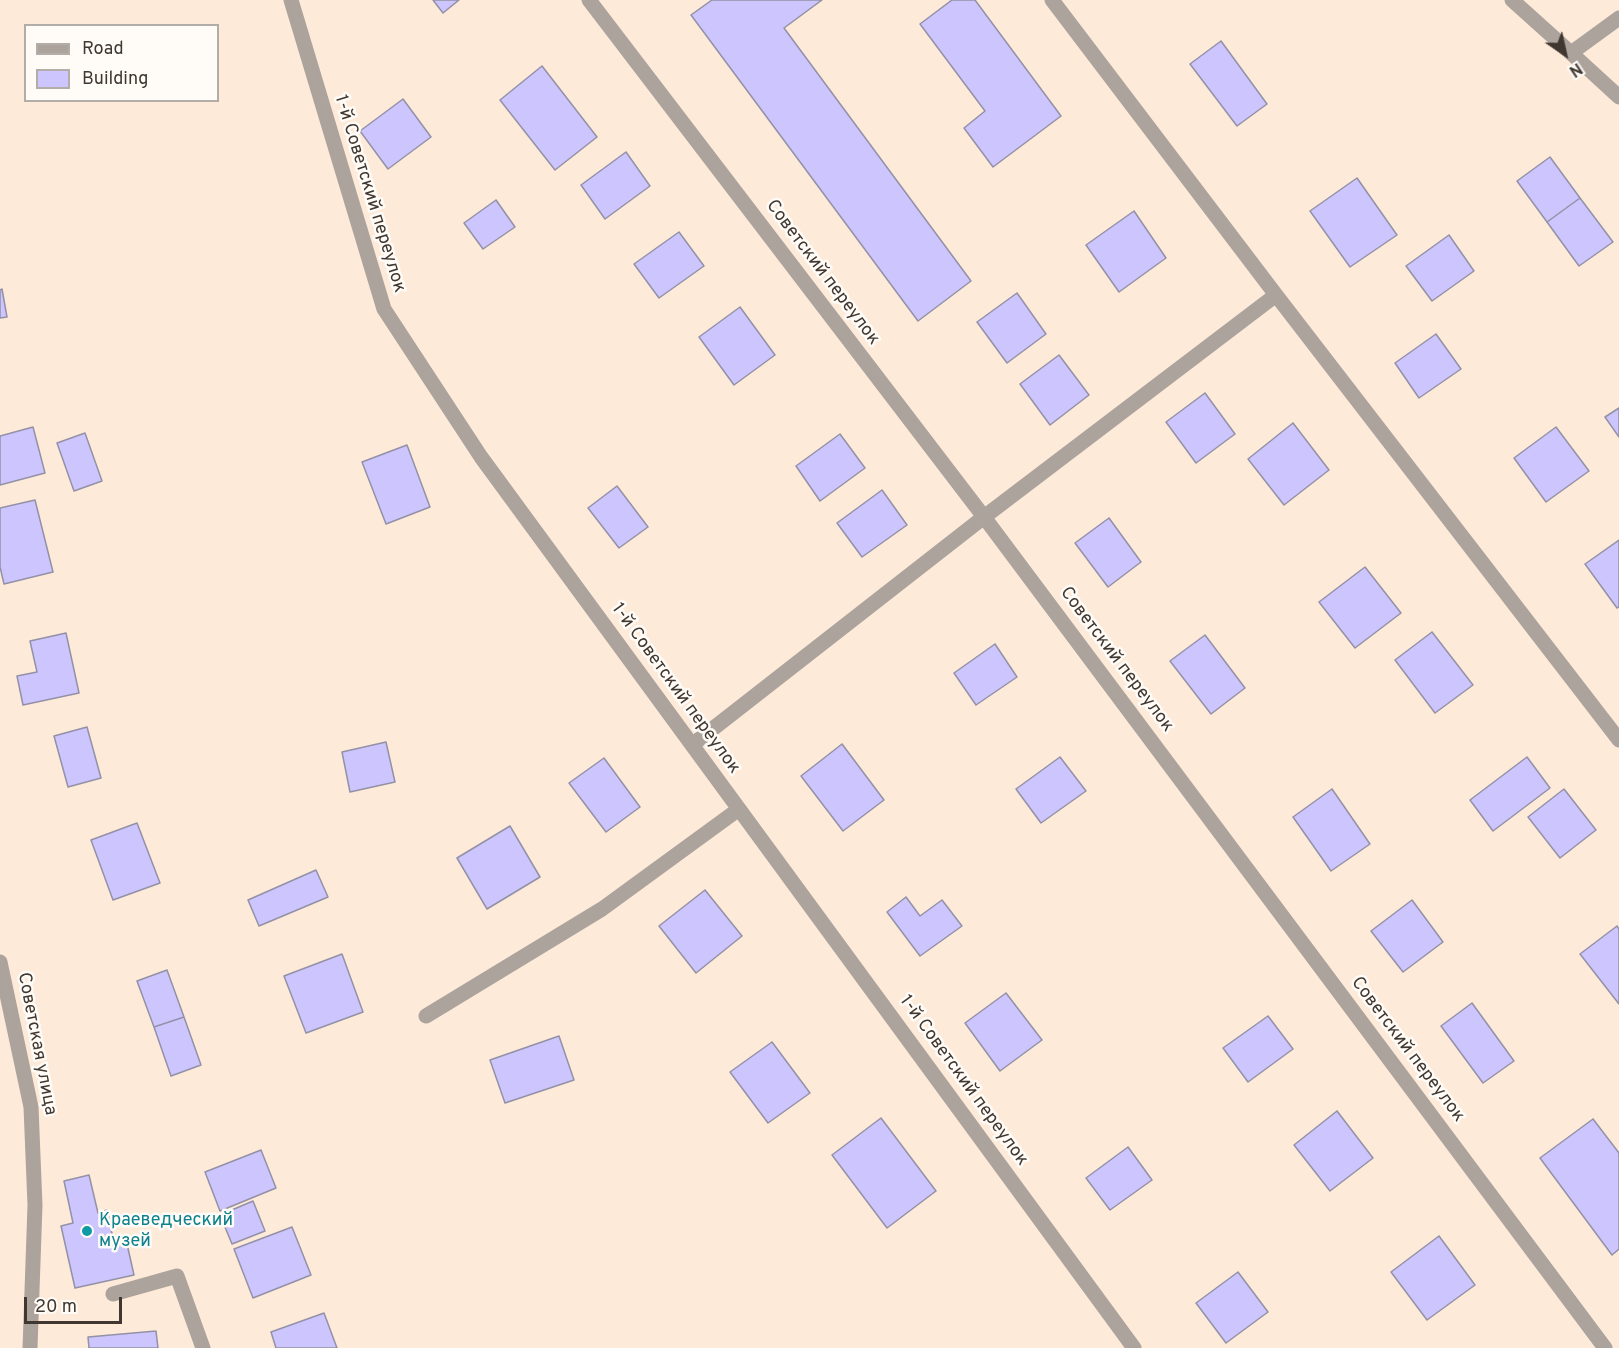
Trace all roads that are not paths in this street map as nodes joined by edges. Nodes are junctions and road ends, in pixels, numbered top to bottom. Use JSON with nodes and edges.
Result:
{"nodes":[{"id":1,"x":291,"y":0,"type":"edge"},
{"id":2,"x":589,"y":0,"type":"edge"},
{"id":3,"x":1052,"y":0,"type":"edge"},
{"id":4,"x":1512,"y":0,"type":"edge"},
{"id":5,"x":1619,"y":18,"type":"edge"},
{"id":6,"x":1572,"y":53,"type":"junction"},
{"id":7,"x":1619,"y":96,"type":"edge"},
{"id":8,"x":1276,"y":295,"type":"junction"},
{"id":9,"x":984,"y":517,"type":"junction"},
{"id":10,"x":1619,"y":740,"type":"edge"},
{"id":11,"x":692,"y":745,"type":"junction"},
{"id":12,"x":739,"y":809,"type":"junction"},
{"id":13,"x":0,"y":962,"type":"edge"},
{"id":14,"x":426,"y":1016,"type":"dead end"},
{"id":15,"x":113,"y":1294,"type":"dead end"},
{"id":16,"x":30,"y":1348,"type":"edge"},
{"id":17,"x":203,"y":1348,"type":"edge"},
{"id":18,"x":1134,"y":1348,"type":"edge"},
{"id":19,"x":1605,"y":1348,"type":"edge"}],
"edges":[{"from":1,"to":11,"type":"street","name":"1-й Советский переулок"},
{"from":2,"to":9,"type":"street","name":"Советский переулок"},
{"from":3,"to":8,"type":"street"},
{"from":4,"to":6,"type":"street"},
{"from":5,"to":6,"type":"street"},
{"from":6,"to":7,"type":"street"},
{"from":8,"to":9,"type":"street"},
{"from":8,"to":10,"type":"street"},
{"from":9,"to":11,"type":"street"},
{"from":9,"to":19,"type":"street","name":"Советский переулок"},
{"from":11,"to":12,"type":"street","name":"1-й Советский переулок"},
{"from":12,"to":14,"type":"street"},
{"from":12,"to":18,"type":"street","name":"1-й Советский переулок"},
{"from":13,"to":16,"type":"street","name":"Советская улица"},
{"from":15,"to":17,"type":"street"}]}
